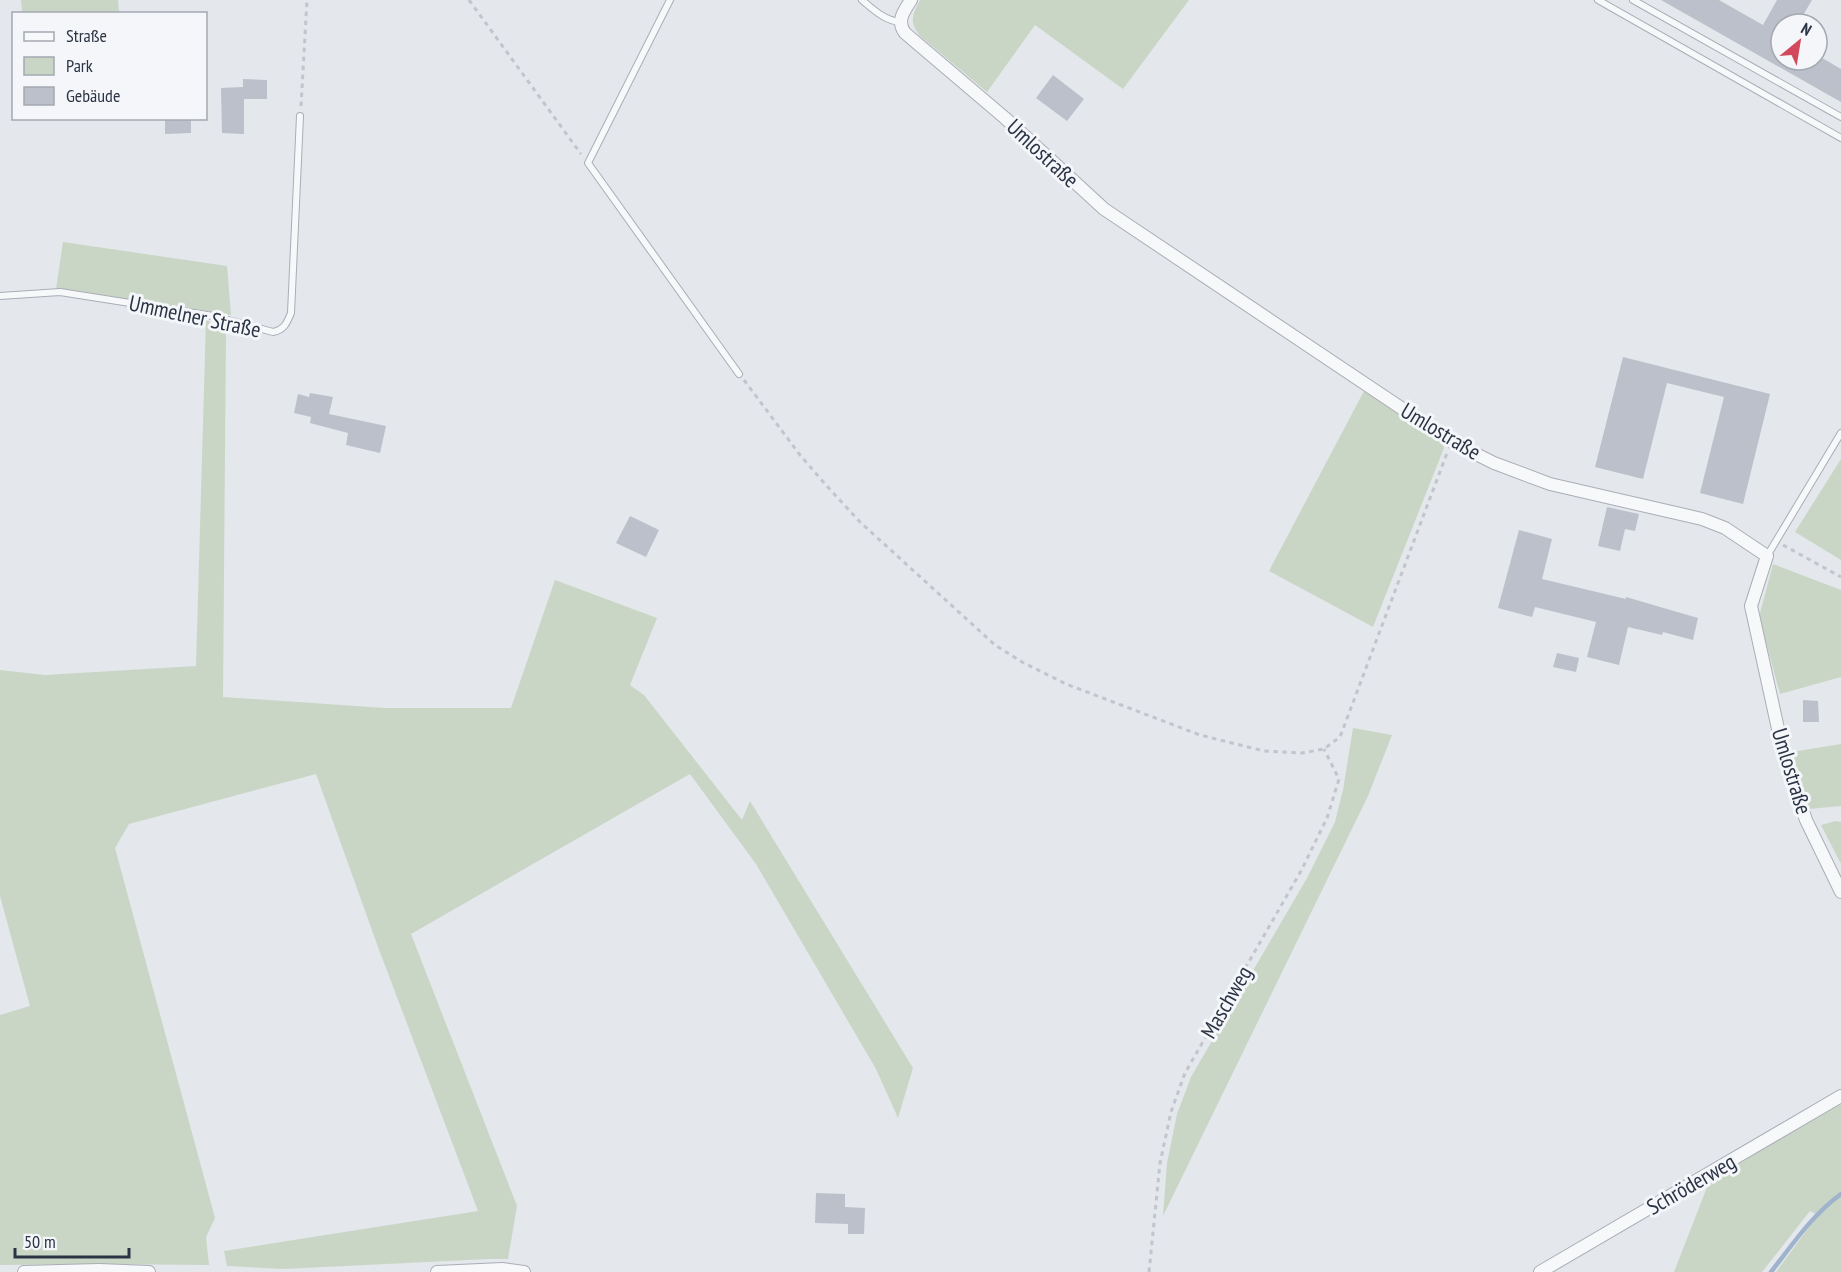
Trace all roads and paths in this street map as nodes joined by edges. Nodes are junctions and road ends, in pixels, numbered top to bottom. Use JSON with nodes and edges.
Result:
{"nodes":[{"id":1,"x":307,"y":0,"type":"edge"},
{"id":2,"x":469,"y":0,"type":"edge"},
{"id":3,"x":670,"y":0,"type":"edge"},
{"id":4,"x":862,"y":0,"type":"edge"},
{"id":5,"x":911,"y":0,"type":"edge"},
{"id":6,"x":1598,"y":0,"type":"edge"},
{"id":7,"x":1633,"y":0,"type":"edge"},
{"id":8,"x":900,"y":22,"type":"junction"},
{"id":9,"x":300,"y":116,"type":"joint"},
{"id":10,"x":1841,"y":117,"type":"edge"},
{"id":11,"x":1841,"y":138,"type":"edge"},
{"id":12,"x":588,"y":163,"type":"junction"},
{"id":13,"x":0,"y":296,"type":"edge"},
{"id":14,"x":739,"y":374,"type":"joint"},
{"id":15,"x":1841,"y":433,"type":"edge"},
{"id":16,"x":1452,"y":442,"type":"junction"},
{"id":17,"x":1776,"y":542,"type":"junction"},
{"id":18,"x":1767,"y":556,"type":"junction"},
{"id":19,"x":1841,"y":577,"type":"edge"},
{"id":20,"x":1324,"y":748,"type":"junction"},
{"id":21,"x":1841,"y":892,"type":"edge"},
{"id":22,"x":1841,"y":1096,"type":"edge"},
{"id":23,"x":24,"y":1272,"type":"edge"},
{"id":24,"x":149,"y":1272,"type":"edge"},
{"id":25,"x":437,"y":1272,"type":"edge"},
{"id":26,"x":524,"y":1272,"type":"edge"},
{"id":27,"x":1149,"y":1272,"type":"edge"},
{"id":28,"x":1540,"y":1272,"type":"edge"}],
"edges":[{"from":1,"to":9,"type":"path"},
{"from":2,"to":12,"type":"path"},
{"from":3,"to":12,"type":"lane"},
{"from":4,"to":8,"type":"lane"},
{"from":5,"to":8,"type":"street"},
{"from":6,"to":11,"type":"lane"},
{"from":7,"to":10,"type":"lane"},
{"from":8,"to":16,"type":"street","name":"Umlostraße"},
{"from":9,"to":13,"type":"lane","name":"Ummelner Straße"},
{"from":12,"to":14,"type":"lane"},
{"from":14,"to":20,"type":"path"},
{"from":15,"to":17,"type":"lane"},
{"from":16,"to":18,"type":"street","name":"Umlostraße"},
{"from":16,"to":20,"type":"path"},
{"from":17,"to":18,"type":"lane"},
{"from":17,"to":19,"type":"path"},
{"from":18,"to":21,"type":"street","name":"Umlostraße"},
{"from":20,"to":27,"type":"path","name":"Maschweg"},
{"from":22,"to":28,"type":"street","name":"Schröderweg"},
{"from":23,"to":24,"type":"street"},
{"from":25,"to":26,"type":"street"}]}
